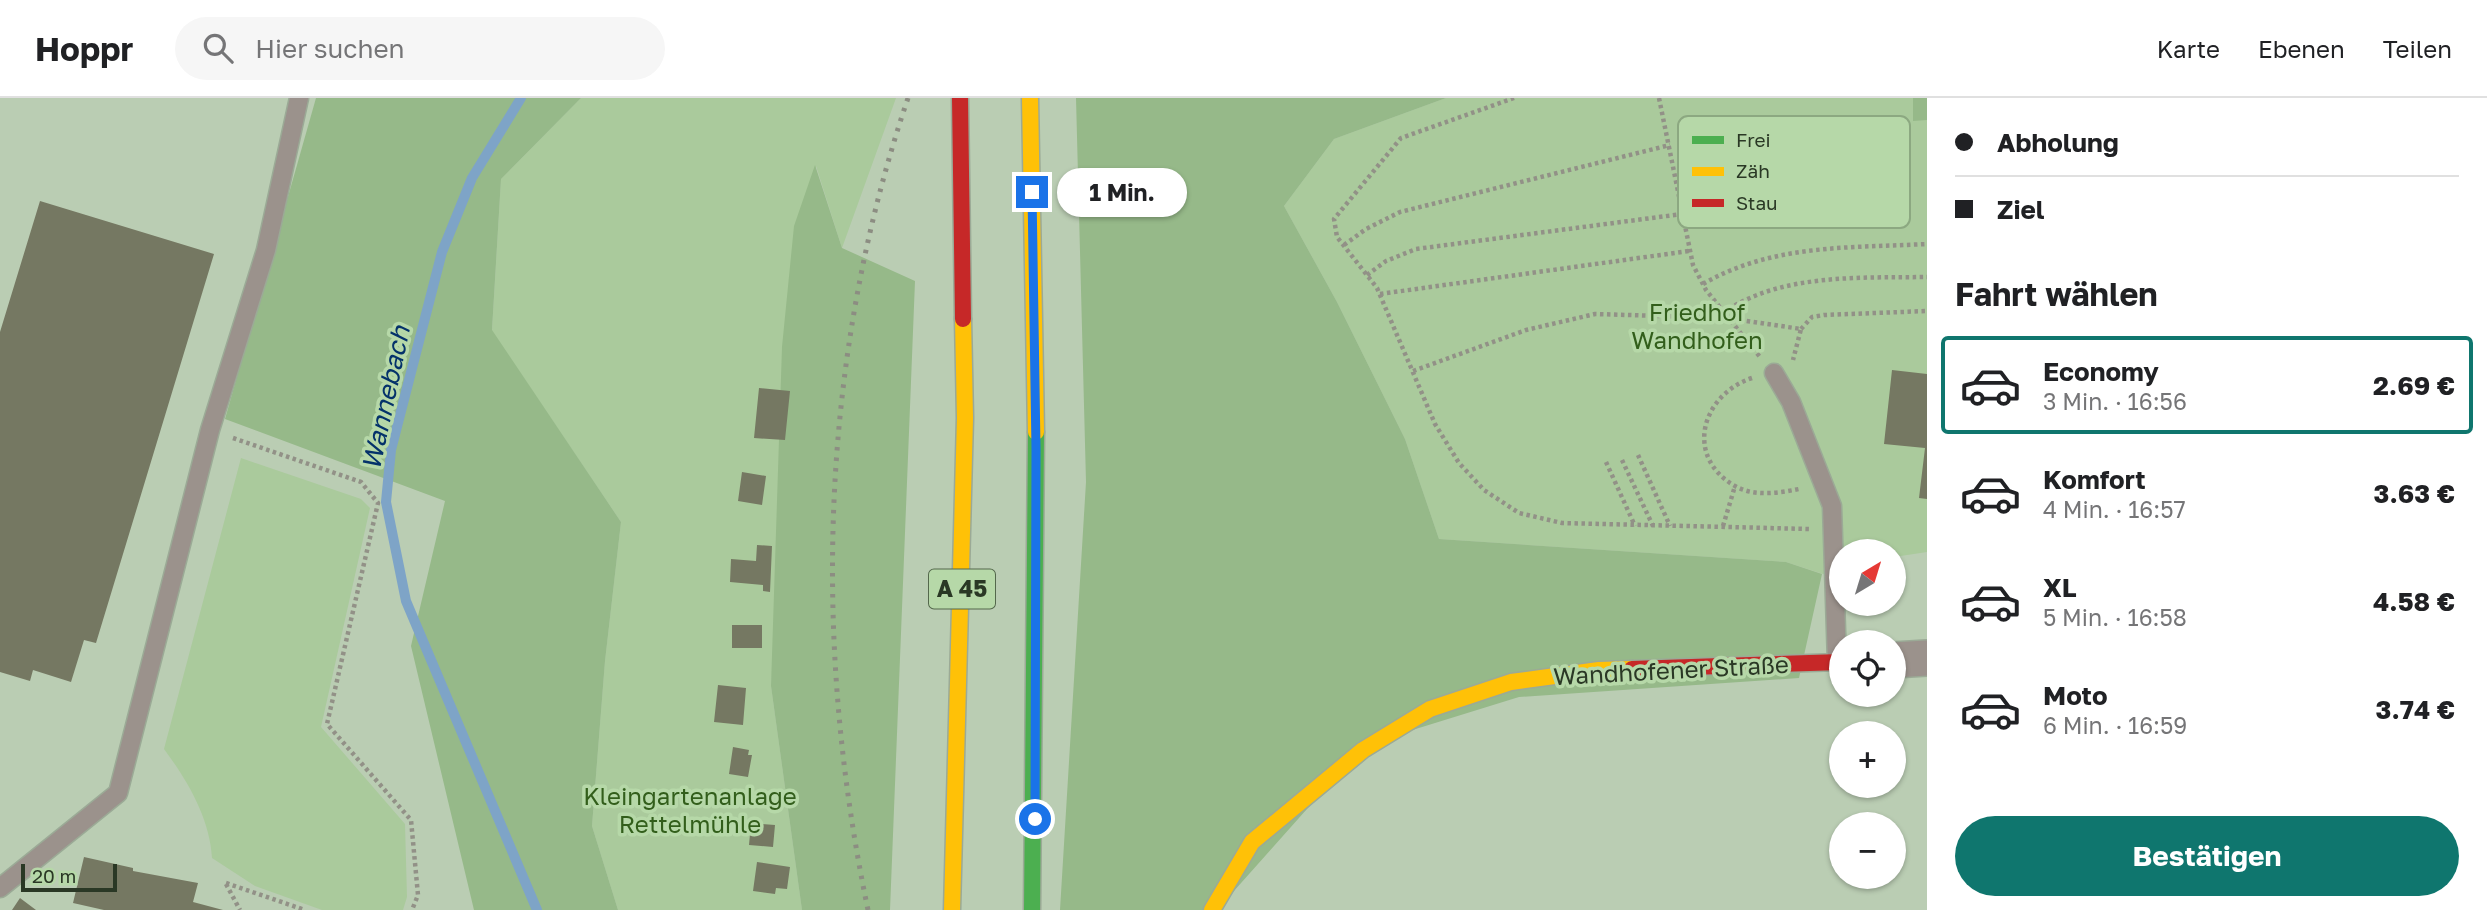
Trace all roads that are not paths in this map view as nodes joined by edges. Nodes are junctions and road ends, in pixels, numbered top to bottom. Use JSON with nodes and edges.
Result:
{"nodes":[{"id":1,"x":299,"y":98,"type":"edge"},
{"id":2,"x":960,"y":98,"type":"edge"},
{"id":3,"x":1030,"y":98,"type":"edge"},
{"id":4,"x":1774,"y":373,"type":"road end"},
{"id":5,"x":1838,"y":630,"type":"edge"},
{"id":6,"x":1927,"y":658,"type":"edge"},
{"id":7,"x":1906,"y":659,"type":"edge"},
{"id":8,"x":1829,"y":662,"type":"edge"},
{"id":9,"x":0,"y":888,"type":"edge"},
{"id":10,"x":952,"y":910,"type":"edge"},
{"id":11,"x":1032,"y":910,"type":"edge"},
{"id":12,"x":1212,"y":910,"type":"edge"}],
"edges":[{"from":1,"to":9,"type":"lane"},
{"from":2,"to":10,"type":"main road","number":"A 45"},
{"from":3,"to":11,"type":"main road"},
{"from":4,"to":5,"type":"lane"},
{"from":6,"to":7,"type":"street"},
{"from":8,"to":12,"type":"main road","name":"Wandhofener Straße"}]}
